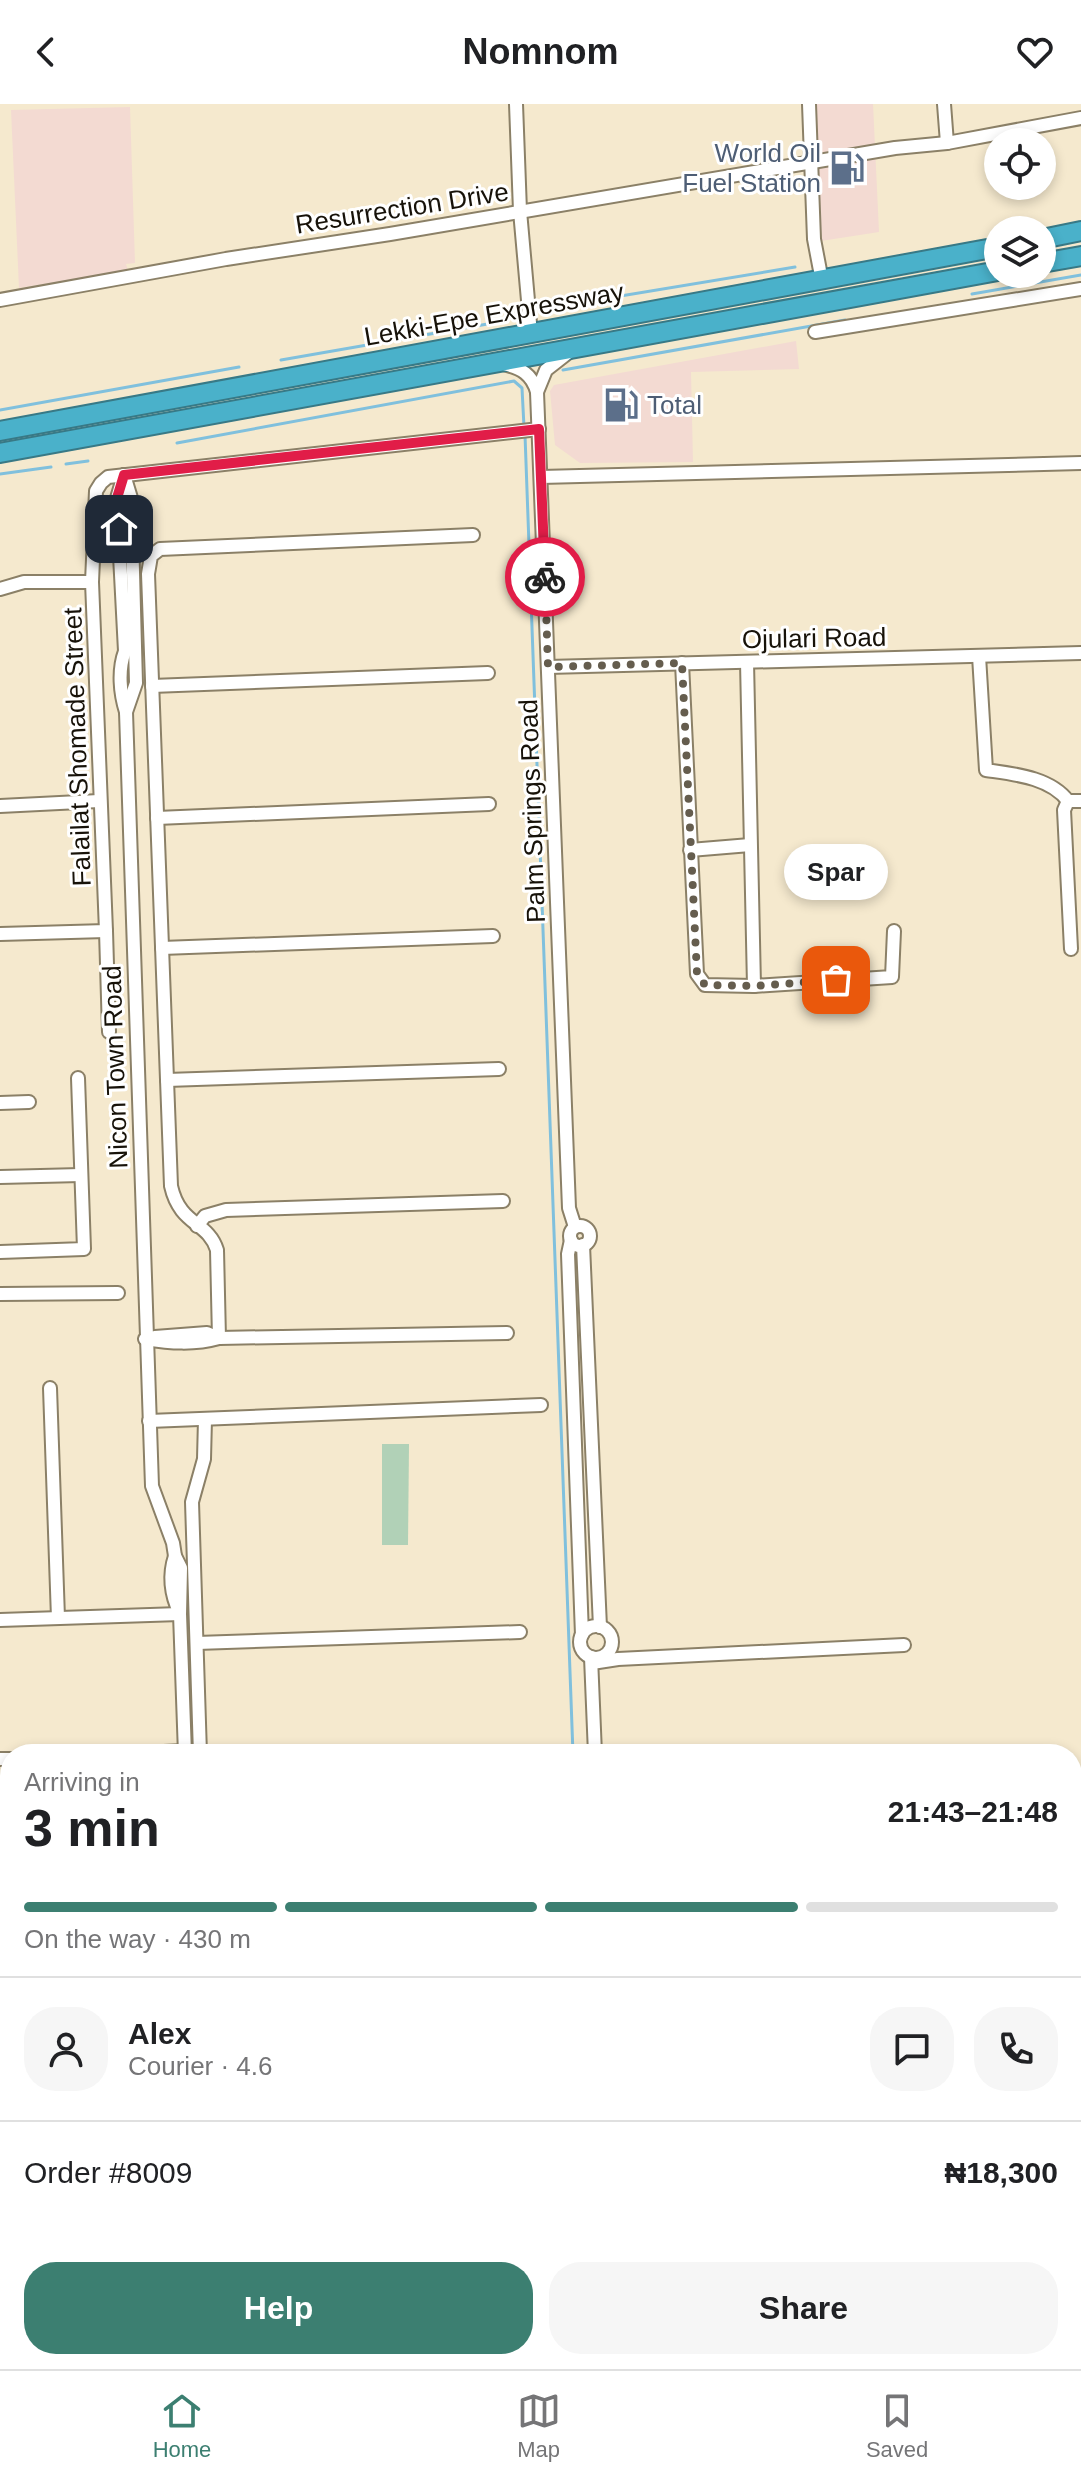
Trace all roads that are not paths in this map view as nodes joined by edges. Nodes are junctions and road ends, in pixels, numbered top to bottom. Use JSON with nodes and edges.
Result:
{"nodes":[{"id":1,"x":516,"y":104,"type":"edge"},
{"id":2,"x":809,"y":104,"type":"edge"},
{"id":3,"x":944,"y":104,"type":"edge"},
{"id":4,"x":1081,"y":118,"type":"edge"},
{"id":5,"x":947,"y":143,"type":"junction"},
{"id":6,"x":812,"y":162,"type":"junction"},
{"id":7,"x":520,"y":211,"type":"junction"},
{"id":8,"x":1081,"y":231,"type":"edge"},
{"id":9,"x":1056,"y":236,"type":"edge"},
{"id":10,"x":984,"y":250,"type":"edge"},
{"id":11,"x":1081,"y":256,"type":"edge"},
{"id":12,"x":1056,"y":260,"type":"edge"},
{"id":13,"x":984,"y":274,"type":"edge"},
{"id":14,"x":822,"y":281,"type":"junction"},
{"id":15,"x":1081,"y":289,"type":"edge"},
{"id":16,"x":0,"y":300,"type":"edge"},
{"id":17,"x":815,"y":332,"type":"dead end"},
{"id":18,"x":531,"y":334,"type":"junction"},
{"id":19,"x":578,"y":346,"type":"junction"},
{"id":20,"x":485,"y":363,"type":"junction"},
{"id":21,"x":537,"y":392,"type":"junction"},
{"id":22,"x":530,"y":430,"type":"junction"},
{"id":23,"x":0,"y":431,"type":"edge"},
{"id":24,"x":0,"y":453,"type":"edge"},
{"id":25,"x":1081,"y":463,"type":"edge"},
{"id":26,"x":124,"y":475,"type":"junction"},
{"id":27,"x":541,"y":477,"type":"junction"},
{"id":28,"x":473,"y":535,"type":"dead end"},
{"id":29,"x":92,"y":582,"type":"junction"},
{"id":30,"x":0,"y":589,"type":"edge"},
{"id":31,"x":130,"y":651,"type":"junction"},
{"id":32,"x":1081,"y":653,"type":"edge"},
{"id":33,"x":979,"y":656,"type":"junction"},
{"id":34,"x":747,"y":662,"type":"junction"},
{"id":35,"x":682,"y":663,"type":"junction"},
{"id":36,"x":548,"y":667,"type":"junction"},
{"id":37,"x":488,"y":673,"type":"dead end"},
{"id":38,"x":122,"y":683,"type":"junction"},
{"id":39,"x":136,"y":683,"type":"junction"},
{"id":40,"x":152,"y":686,"type":"junction"},
{"id":41,"x":126,"y":712,"type":"junction"},
{"id":42,"x":99,"y":801,"type":"junction"},
{"id":43,"x":1074,"y":801,"type":"edge"},
{"id":44,"x":489,"y":804,"type":"dead end"},
{"id":45,"x":0,"y":806,"type":"edge"},
{"id":46,"x":157,"y":818,"type":"junction"},
{"id":47,"x":750,"y":845,"type":"junction"},
{"id":48,"x":690,"y":850,"type":"junction"},
{"id":49,"x":106,"y":931,"type":"junction"},
{"id":50,"x":894,"y":931,"type":"dead end"},
{"id":51,"x":0,"y":934,"type":"edge"},
{"id":52,"x":493,"y":936,"type":"dead end"},
{"id":53,"x":162,"y":948,"type":"junction"},
{"id":54,"x":1071,"y":949,"type":"dead end"},
{"id":55,"x":754,"y":986,"type":"junction"},
{"id":56,"x":109,"y":1032,"type":"dead end"},
{"id":57,"x":499,"y":1069,"type":"dead end"},
{"id":58,"x":78,"y":1078,"type":"dead end"},
{"id":59,"x":167,"y":1080,"type":"junction"},
{"id":60,"x":29,"y":1102,"type":"dead end"},
{"id":61,"x":0,"y":1103,"type":"edge"},
{"id":62,"x":81,"y":1175,"type":"junction"},
{"id":63,"x":0,"y":1177,"type":"edge"},
{"id":64,"x":503,"y":1201,"type":"dead end"},
{"id":65,"x":197,"y":1226,"type":"junction"},
{"id":66,"x":576,"y":1238,"type":"junction"},
{"id":67,"x":0,"y":1252,"type":"edge"},
{"id":68,"x":118,"y":1293,"type":"dead end"},
{"id":69,"x":0,"y":1294,"type":"edge"},
{"id":70,"x":507,"y":1333,"type":"dead end"},
{"id":71,"x":219,"y":1338,"type":"junction"},
{"id":72,"x":145,"y":1339,"type":"junction"},
{"id":73,"x":50,"y":1388,"type":"dead end"},
{"id":74,"x":541,"y":1405,"type":"dead end"},
{"id":75,"x":205,"y":1419,"type":"junction"},
{"id":76,"x":149,"y":1421,"type":"junction"},
{"id":77,"x":180,"y":1614,"type":"junction"},
{"id":78,"x":58,"y":1618,"type":"junction"},
{"id":79,"x":0,"y":1620,"type":"edge"},
{"id":80,"x":600,"y":1627,"type":"junction"},
{"id":81,"x":520,"y":1632,"type":"dead end"},
{"id":82,"x":582,"y":1635,"type":"junction"},
{"id":83,"x":197,"y":1643,"type":"junction"},
{"id":84,"x":904,"y":1645,"type":"dead end"},
{"id":85,"x":592,"y":1660,"type":"junction"},
{"id":86,"x":185,"y":1744,"type":"edge"},
{"id":87,"x":200,"y":1744,"type":"edge"},
{"id":88,"x":595,"y":1744,"type":"edge"}],
"edges":[{"from":1,"to":7,"type":"street"},
{"from":2,"to":6,"type":"street"},
{"from":3,"to":5,"type":"street"},
{"from":4,"to":5,"type":"street","name":"Resurrection Drive"},
{"from":5,"to":6,"type":"street","name":"Resurrection Drive"},
{"from":6,"to":7,"type":"street","name":"Resurrection Drive"},
{"from":6,"to":14,"type":"street"},
{"from":7,"to":16,"type":"street","name":"Resurrection Drive"},
{"from":7,"to":18,"type":"street"},
{"from":8,"to":9,"type":"highway"},
{"from":10,"to":14,"type":"highway","name":"Lekki-Epe Expressway"},
{"from":11,"to":12,"type":"highway"},
{"from":13,"to":19,"type":"highway","name":"Lekki-Epe Expressway"},
{"from":14,"to":18,"type":"highway","name":"Lekki-Epe Expressway"},
{"from":15,"to":17,"type":"street"},
{"from":18,"to":23,"type":"highway","name":"Lekki-Epe Expressway"},
{"from":19,"to":20,"type":"highway","name":"Lekki-Epe Expressway"},
{"from":19,"to":21,"type":"street"},
{"from":20,"to":21,"type":"street"},
{"from":20,"to":24,"type":"highway","name":"Lekki-Epe Expressway"},
{"from":21,"to":22,"type":"street","name":"Palm Springs Road"},
{"from":22,"to":26,"type":"street"},
{"from":22,"to":27,"type":"street","name":"Palm Springs Road"},
{"from":25,"to":27,"type":"street"},
{"from":26,"to":29,"type":"street","name":"Falailat Shomade Street"},
{"from":26,"to":31,"type":"street","name":"Nicon Town Road"},
{"from":27,"to":36,"type":"street","name":"Palm Springs Road"},
{"from":28,"to":40,"type":"street"},
{"from":29,"to":30,"type":"street"},
{"from":29,"to":42,"type":"street","name":"Falailat Shomade Street"},
{"from":31,"to":38,"type":"street","name":"Nicon Town Road"},
{"from":31,"to":39,"type":"street","name":"Nicon Town Road"},
{"from":32,"to":33,"type":"street","name":"Ojulari Road"},
{"from":33,"to":34,"type":"street","name":"Ojulari Road"},
{"from":33,"to":43,"type":"street"},
{"from":34,"to":35,"type":"street","name":"Ojulari Road"},
{"from":34,"to":47,"type":"street"},
{"from":35,"to":36,"type":"street","name":"Ojulari Road"},
{"from":35,"to":48,"type":"street"},
{"from":36,"to":66,"type":"street","name":"Palm Springs Road"},
{"from":37,"to":40,"type":"street"},
{"from":38,"to":39,"type":"street"},
{"from":38,"to":41,"type":"street","name":"Nicon Town Road"},
{"from":39,"to":41,"type":"street","name":"Nicon Town Road"},
{"from":40,"to":46,"type":"street"},
{"from":41,"to":72,"type":"street","name":"Nicon Town Road"},
{"from":42,"to":45,"type":"street"},
{"from":42,"to":49,"type":"street","name":"Falailat Shomade Street"},
{"from":43,"to":54,"type":"street"},
{"from":44,"to":46,"type":"street"},
{"from":46,"to":53,"type":"street"},
{"from":47,"to":48,"type":"street"},
{"from":47,"to":55,"type":"street"},
{"from":48,"to":55,"type":"street"},
{"from":49,"to":51,"type":"street"},
{"from":49,"to":56,"type":"street","name":"Falailat Shomade Street"},
{"from":50,"to":55,"type":"street"},
{"from":52,"to":53,"type":"street"},
{"from":53,"to":59,"type":"street"},
{"from":57,"to":59,"type":"street"},
{"from":58,"to":62,"type":"street"},
{"from":59,"to":65,"type":"street"},
{"from":60,"to":61,"type":"street"},
{"from":62,"to":63,"type":"street"},
{"from":62,"to":67,"type":"street"},
{"from":64,"to":65,"type":"street"},
{"from":65,"to":71,"type":"street"},
{"from":66,"to":80,"type":"street"},
{"from":66,"to":82,"type":"street"},
{"from":68,"to":69,"type":"street"},
{"from":70,"to":71,"type":"street"},
{"from":71,"to":72,"type":"street"},
{"from":72,"to":76,"type":"street","name":"Nicon Town Road"},
{"from":73,"to":78,"type":"street"},
{"from":74,"to":75,"type":"street"},
{"from":75,"to":76,"type":"street"},
{"from":75,"to":83,"type":"street"},
{"from":76,"to":77,"type":"street","name":"Nicon Town Road"},
{"from":77,"to":78,"type":"street"},
{"from":77,"to":86,"type":"street","name":"Nicon Town Road"},
{"from":78,"to":79,"type":"street"},
{"from":80,"to":82,"type":"street"},
{"from":80,"to":85,"type":"street"},
{"from":81,"to":83,"type":"street"},
{"from":82,"to":85,"type":"street"},
{"from":83,"to":87,"type":"street"},
{"from":84,"to":85,"type":"street"},
{"from":85,"to":88,"type":"street"}]}
